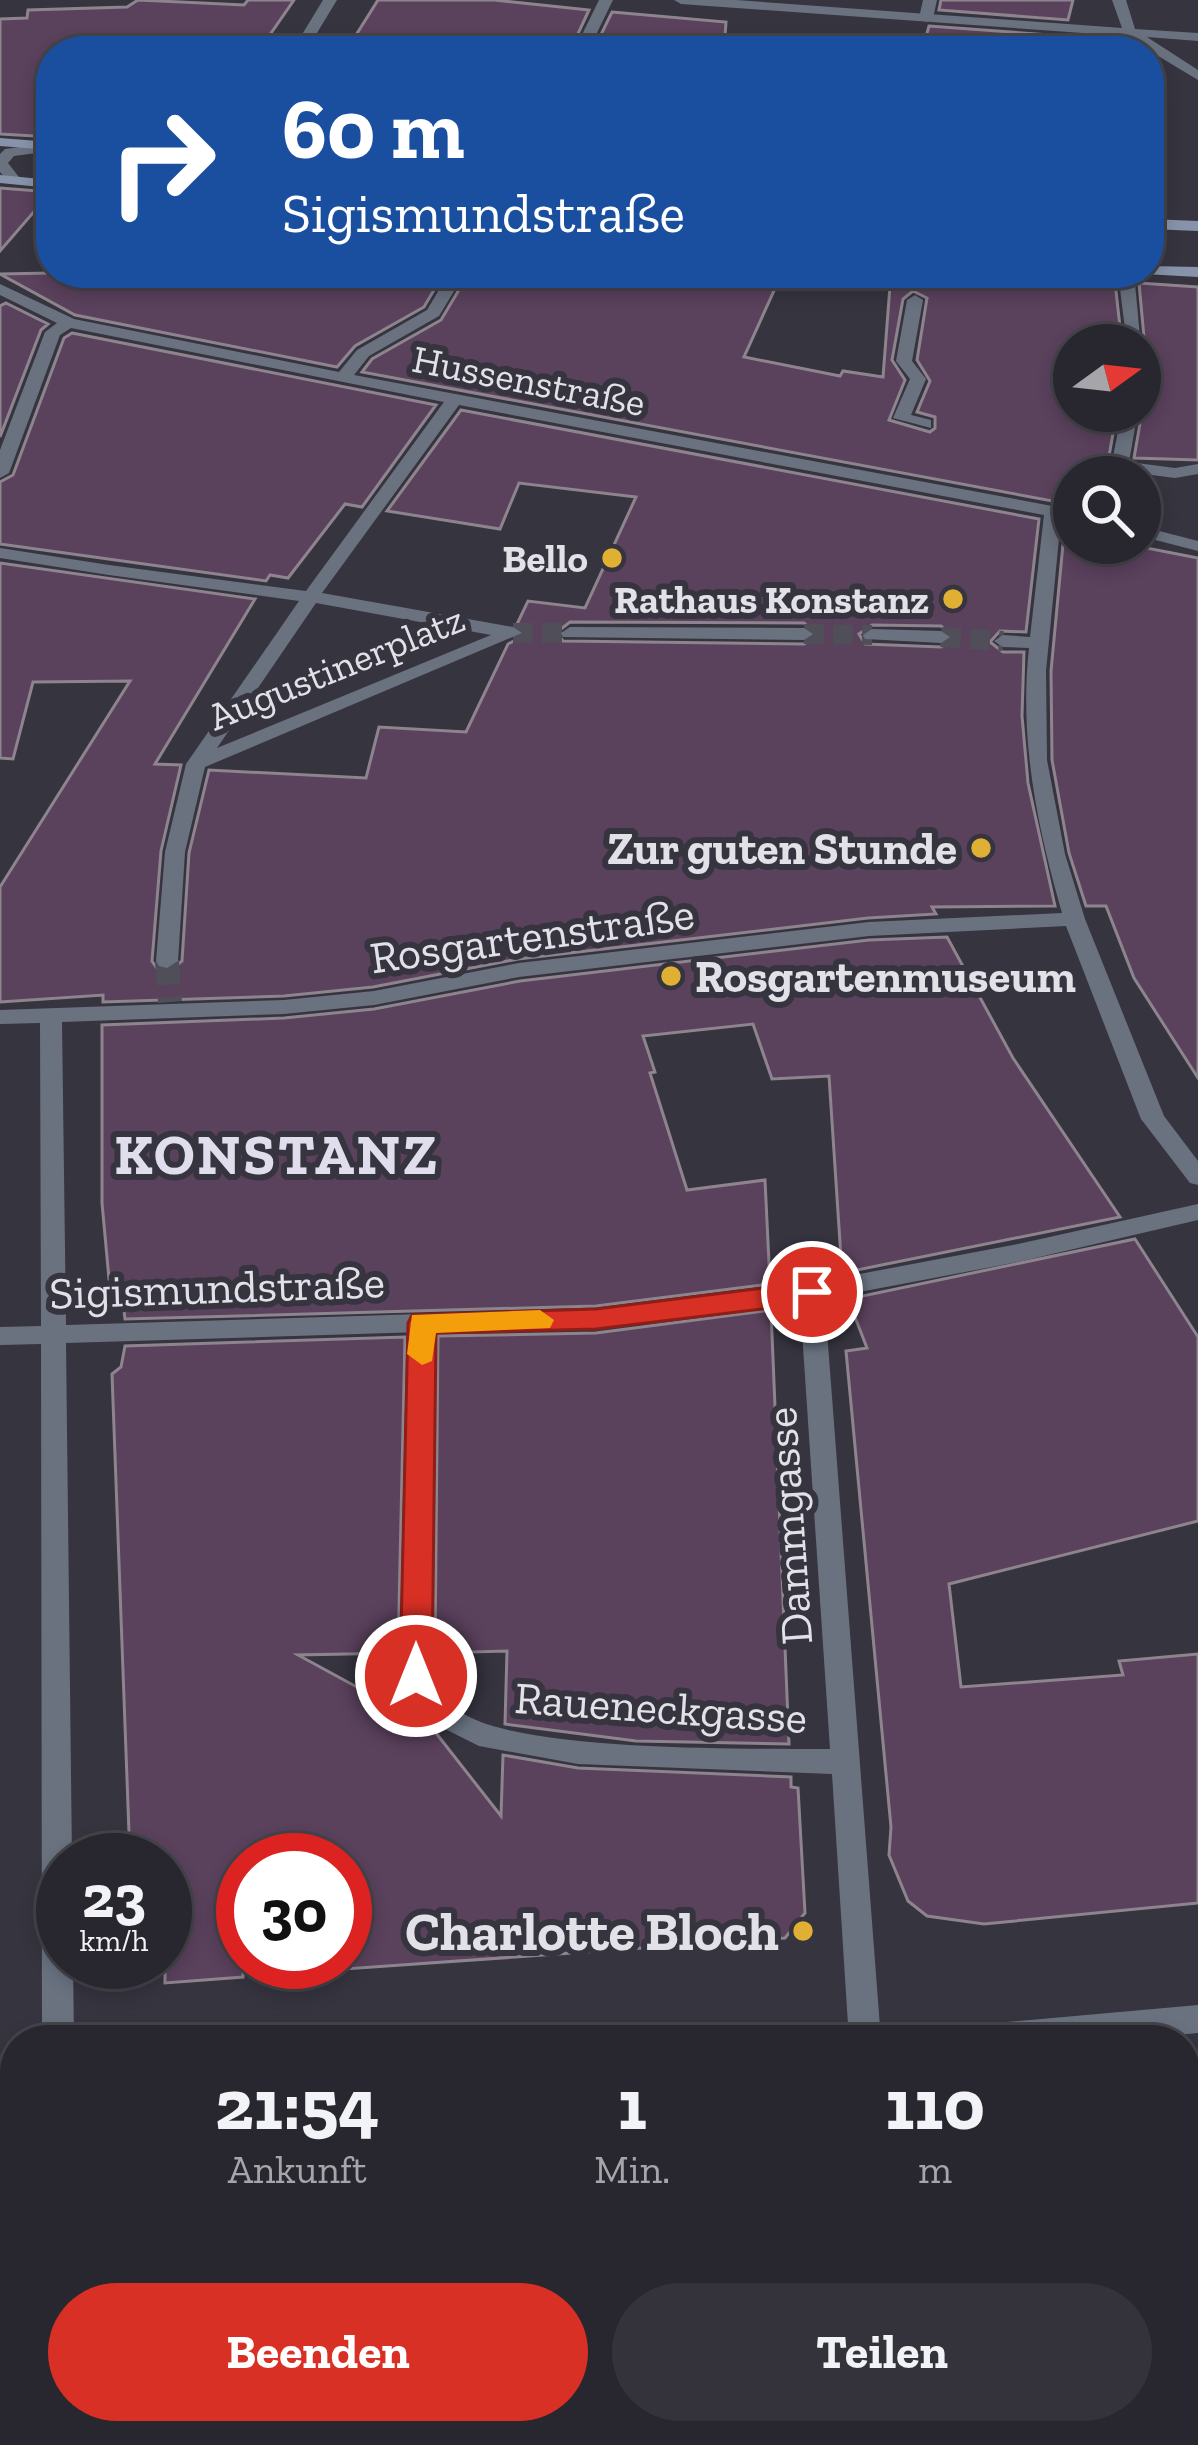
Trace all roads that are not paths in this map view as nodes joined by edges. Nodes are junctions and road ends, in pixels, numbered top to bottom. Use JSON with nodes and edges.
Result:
{"nodes":[{"id":1,"x":330,"y":0,"type":"edge"},
{"id":2,"x":606,"y":0,"type":"edge"},
{"id":3,"x":681,"y":0,"type":"edge"},
{"id":4,"x":930,"y":0,"type":"edge"},
{"id":5,"x":1119,"y":0,"type":"edge"},
{"id":6,"x":739,"y":2,"type":"edge"},
{"id":7,"x":926,"y":18,"type":"junction"},
{"id":8,"x":1131,"y":35,"type":"junction"},
{"id":9,"x":308,"y":36,"type":"edge"},
{"id":10,"x":588,"y":36,"type":"edge"},
{"id":11,"x":1198,"y":37,"type":"edge"},
{"id":12,"x":1164,"y":51,"type":"edge"},
{"id":13,"x":1198,"y":76,"type":"edge"},
{"id":14,"x":0,"y":142,"type":"edge"},
{"id":15,"x":36,"y":146,"type":"edge"},
{"id":16,"x":36,"y":149,"type":"edge"},
{"id":17,"x":8,"y":180,"type":"edge"},
{"id":18,"x":1164,"y":225,"type":"edge"},
{"id":19,"x":1198,"y":226,"type":"edge"},
{"id":20,"x":1164,"y":271,"type":"edge"},
{"id":21,"x":1198,"y":272,"type":"edge"},
{"id":22,"x":448,"y":288,"type":"edge"},
{"id":23,"x":1128,"y":288,"type":"edge"},
{"id":24,"x":0,"y":289,"type":"edge"},
{"id":25,"x":915,"y":300,"type":"dead end"},
{"id":26,"x":69,"y":323,"type":"junction"},
{"id":27,"x":1132,"y":324,"type":"edge"},
{"id":28,"x":343,"y":378,"type":"junction"},
{"id":29,"x":454,"y":400,"type":"junction"},
{"id":30,"x":925,"y":424,"type":"dead end"},
{"id":31,"x":1198,"y":469,"type":"edge"},
{"id":32,"x":0,"y":473,"type":"edge"},
{"id":33,"x":1161,"y":473,"type":"edge"},
{"id":34,"x":1053,"y":511,"type":"edge"},
{"id":35,"x":1161,"y":536,"type":"edge"},
{"id":36,"x":1198,"y":546,"type":"edge"},
{"id":37,"x":0,"y":554,"type":"edge"},
{"id":38,"x":1053,"y":564,"type":"edge"},
{"id":39,"x":311,"y":597,"type":"junction"},
{"id":40,"x":570,"y":633,"type":"tunnel mouth"},
{"id":41,"x":804,"y":634,"type":"tunnel mouth"},
{"id":42,"x":872,"y":635,"type":"tunnel mouth"},
{"id":43,"x":941,"y":638,"type":"tunnel mouth"},
{"id":44,"x":1003,"y":641,"type":"tunnel mouth"},
{"id":45,"x":1037,"y":643,"type":"junction"},
{"id":46,"x":196,"y":764,"type":"junction"},
{"id":47,"x":1074,"y":920,"type":"junction"},
{"id":48,"x":167,"y":961,"type":"tunnel mouth"},
{"id":49,"x":0,"y":1017,"type":"edge"},
{"id":50,"x":50,"y":1017,"type":"junction"},
{"id":51,"x":1198,"y":1178,"type":"edge"},
{"id":52,"x":1198,"y":1211,"type":"edge"},
{"id":53,"x":812,"y":1292,"type":"junction"},
{"id":54,"x":422,"y":1323,"type":"junction"},
{"id":55,"x":53,"y":1334,"type":"junction"},
{"id":56,"x":0,"y":1336,"type":"edge"},
{"id":57,"x":846,"y":1762,"type":"junction"},
{"id":58,"x":1198,"y":2019,"type":"edge"},
{"id":59,"x":58,"y":2025,"type":"edge"},
{"id":60,"x":864,"y":2025,"type":"edge"},
{"id":61,"x":1131,"y":2025,"type":"edge"}],
"edges":[{"from":1,"to":9,"type":"street"},
{"from":2,"to":10,"type":"street"},
{"from":3,"to":6,"type":"street"},
{"from":4,"to":7,"type":"street"},
{"from":5,"to":8,"type":"street"},
{"from":6,"to":7,"type":"street"},
{"from":7,"to":8,"type":"street"},
{"from":8,"to":11,"type":"street"},
{"from":12,"to":13,"type":"street"},
{"from":14,"to":15,"type":"main road"},
{"from":16,"to":17,"type":"street"},
{"from":18,"to":19,"type":"main road"},
{"from":20,"to":21,"type":"main road"},
{"from":22,"to":28,"type":"street"},
{"from":23,"to":27,"type":"street"},
{"from":24,"to":26,"type":"street","name":"Hussenstraße"},
{"from":25,"to":30,"type":"street"},
{"from":26,"to":28,"type":"street","name":"Hussenstraße"},
{"from":26,"to":32,"type":"street"},
{"from":28,"to":29,"type":"street","name":"Hussenstraße"},
{"from":29,"to":34,"type":"street","name":"Hussenstraße"},
{"from":29,"to":39,"type":"street"},
{"from":31,"to":33,"type":"street"},
{"from":35,"to":36,"type":"street"},
{"from":37,"to":39,"type":"street"},
{"from":38,"to":45,"type":"street"},
{"from":39,"to":46,"type":"street"},
{"from":39,"to":46,"type":"street","name":"Augustinerplatz"},
{"from":40,"to":41,"type":"street"},
{"from":42,"to":43,"type":"street"},
{"from":44,"to":45,"type":"street"},
{"from":45,"to":47,"type":"street"},
{"from":46,"to":48,"type":"street"},
{"from":47,"to":50,"type":"street","name":"Rosgartenstraße"},
{"from":47,"to":51,"type":"street"},
{"from":49,"to":50,"type":"street","name":"Rosgartenstraße"},
{"from":50,"to":55,"type":"street"},
{"from":52,"to":53,"type":"street","name":"Sigismundstraße"},
{"from":53,"to":54,"type":"street","name":"Sigismundstraße"},
{"from":53,"to":57,"type":"street","name":"Dammgasse"},
{"from":54,"to":55,"type":"street","name":"Sigismundstraße"},
{"from":54,"to":57,"type":"street","name":"Raueneckgasse"},
{"from":55,"to":56,"type":"street","name":"Sigismundstraße"},
{"from":55,"to":59,"type":"street"},
{"from":57,"to":60,"type":"street","name":"Dammgasse"},
{"from":58,"to":61,"type":"street"}]}
